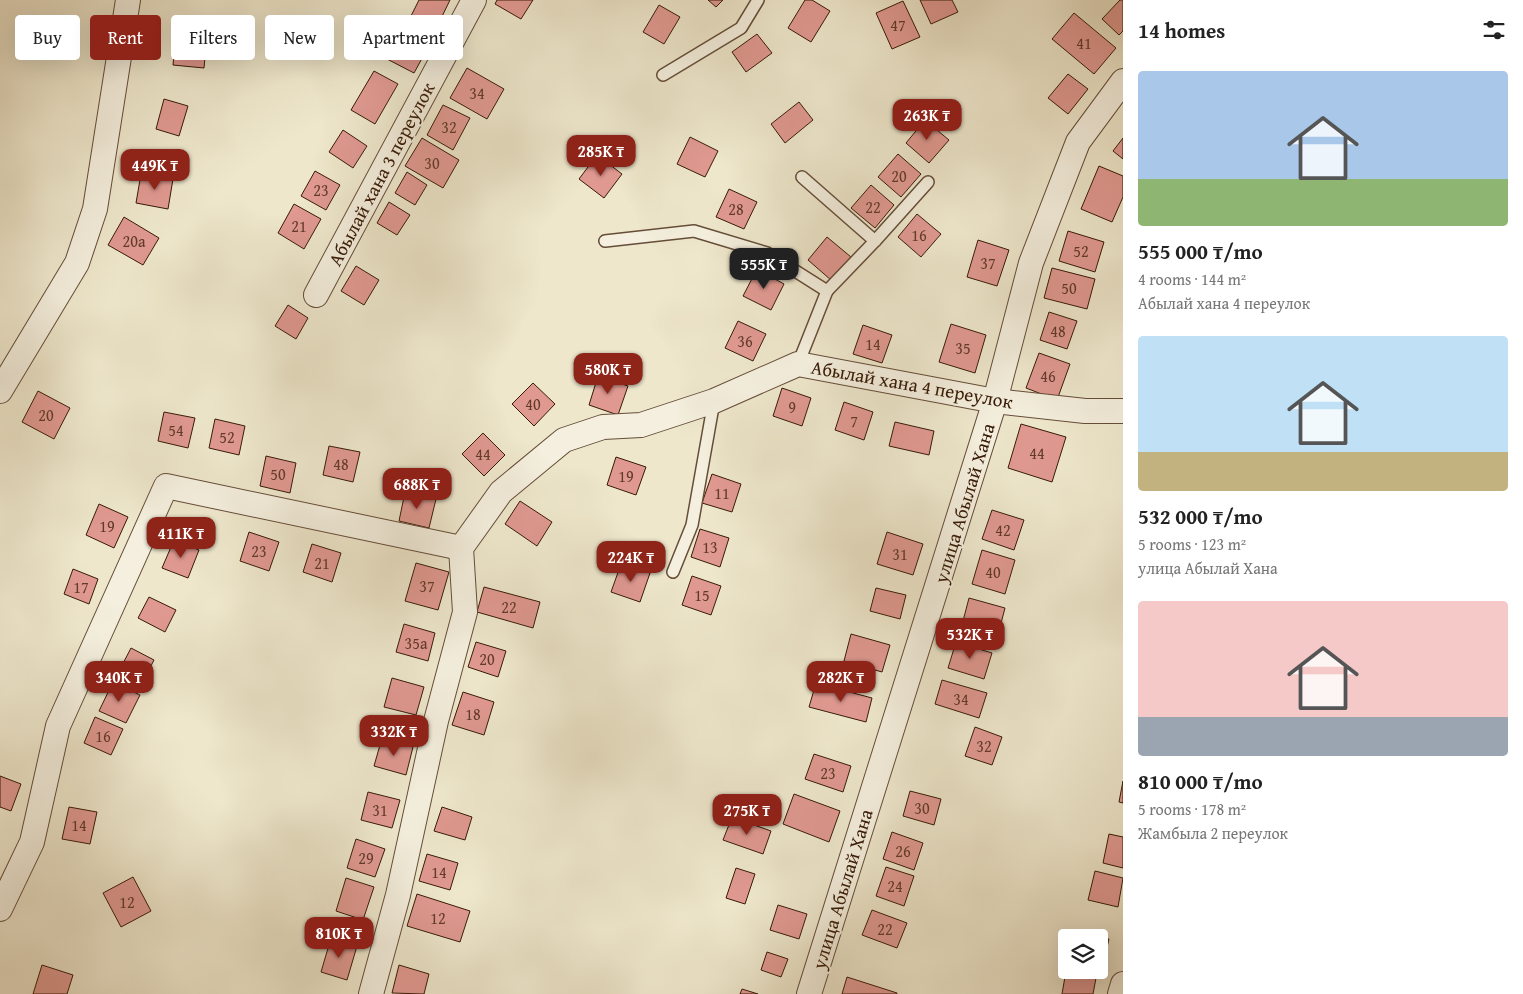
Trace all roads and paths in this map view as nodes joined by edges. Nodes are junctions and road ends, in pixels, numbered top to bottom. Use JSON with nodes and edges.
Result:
{"nodes":[{"id":1,"x":128,"y":0,"type":"edge"},
{"id":2,"x":474,"y":0,"type":"edge"},
{"id":3,"x":758,"y":0,"type":"edge"},
{"id":4,"x":663,"y":75,"type":"dead end"},
{"id":5,"x":1123,"y":81,"type":"edge"},
{"id":6,"x":802,"y":177,"type":"dead end"},
{"id":7,"x":928,"y":182,"type":"dead end"},
{"id":8,"x":606,"y":241,"type":"dead end"},
{"id":9,"x":875,"y":241,"type":"junction"},
{"id":10,"x":827,"y":290,"type":"junction"},
{"id":11,"x":316,"y":295,"type":"dead end"},
{"id":12,"x":798,"y":364,"type":"junction"},
{"id":13,"x":0,"y":391,"type":"edge"},
{"id":14,"x":714,"y":401,"type":"junction"},
{"id":15,"x":996,"y":401,"type":"junction"},
{"id":16,"x":1123,"y":411,"type":"edge"},
{"id":17,"x":461,"y":548,"type":"junction"},
{"id":18,"x":674,"y":572,"type":"dead end"},
{"id":19,"x":0,"y":909,"type":"edge"},
{"id":20,"x":1123,"y":984,"type":"edge"},
{"id":21,"x":371,"y":994,"type":"edge"},
{"id":22,"x":810,"y":994,"type":"edge"},
{"id":23,"x":1120,"y":994,"type":"edge"}],
"edges":[{"from":1,"to":13,"type":"street"},
{"from":2,"to":11,"type":"street","name":"Абылай хана 3 переулок"},
{"from":3,"to":4,"type":"lane"},
{"from":5,"to":15,"type":"street","name":"улица Абылай Хана"},
{"from":6,"to":9,"type":"lane"},
{"from":7,"to":9,"type":"lane"},
{"from":8,"to":10,"type":"lane"},
{"from":9,"to":10,"type":"lane"},
{"from":10,"to":12,"type":"lane"},
{"from":12,"to":14,"type":"street","name":"Абылай хана 4 переулок"},
{"from":12,"to":15,"type":"street","name":"Абылай хана 4 переулок"},
{"from":14,"to":17,"type":"street","name":"Абылай хана 4 переулок"},
{"from":14,"to":18,"type":"lane"},
{"from":15,"to":16,"type":"street","name":"Абылай хана 4 переулок"},
{"from":15,"to":22,"type":"street","name":"улица Абылай Хана"},
{"from":17,"to":19,"type":"street"},
{"from":17,"to":21,"type":"street"},
{"from":20,"to":23,"type":"street"}]}
